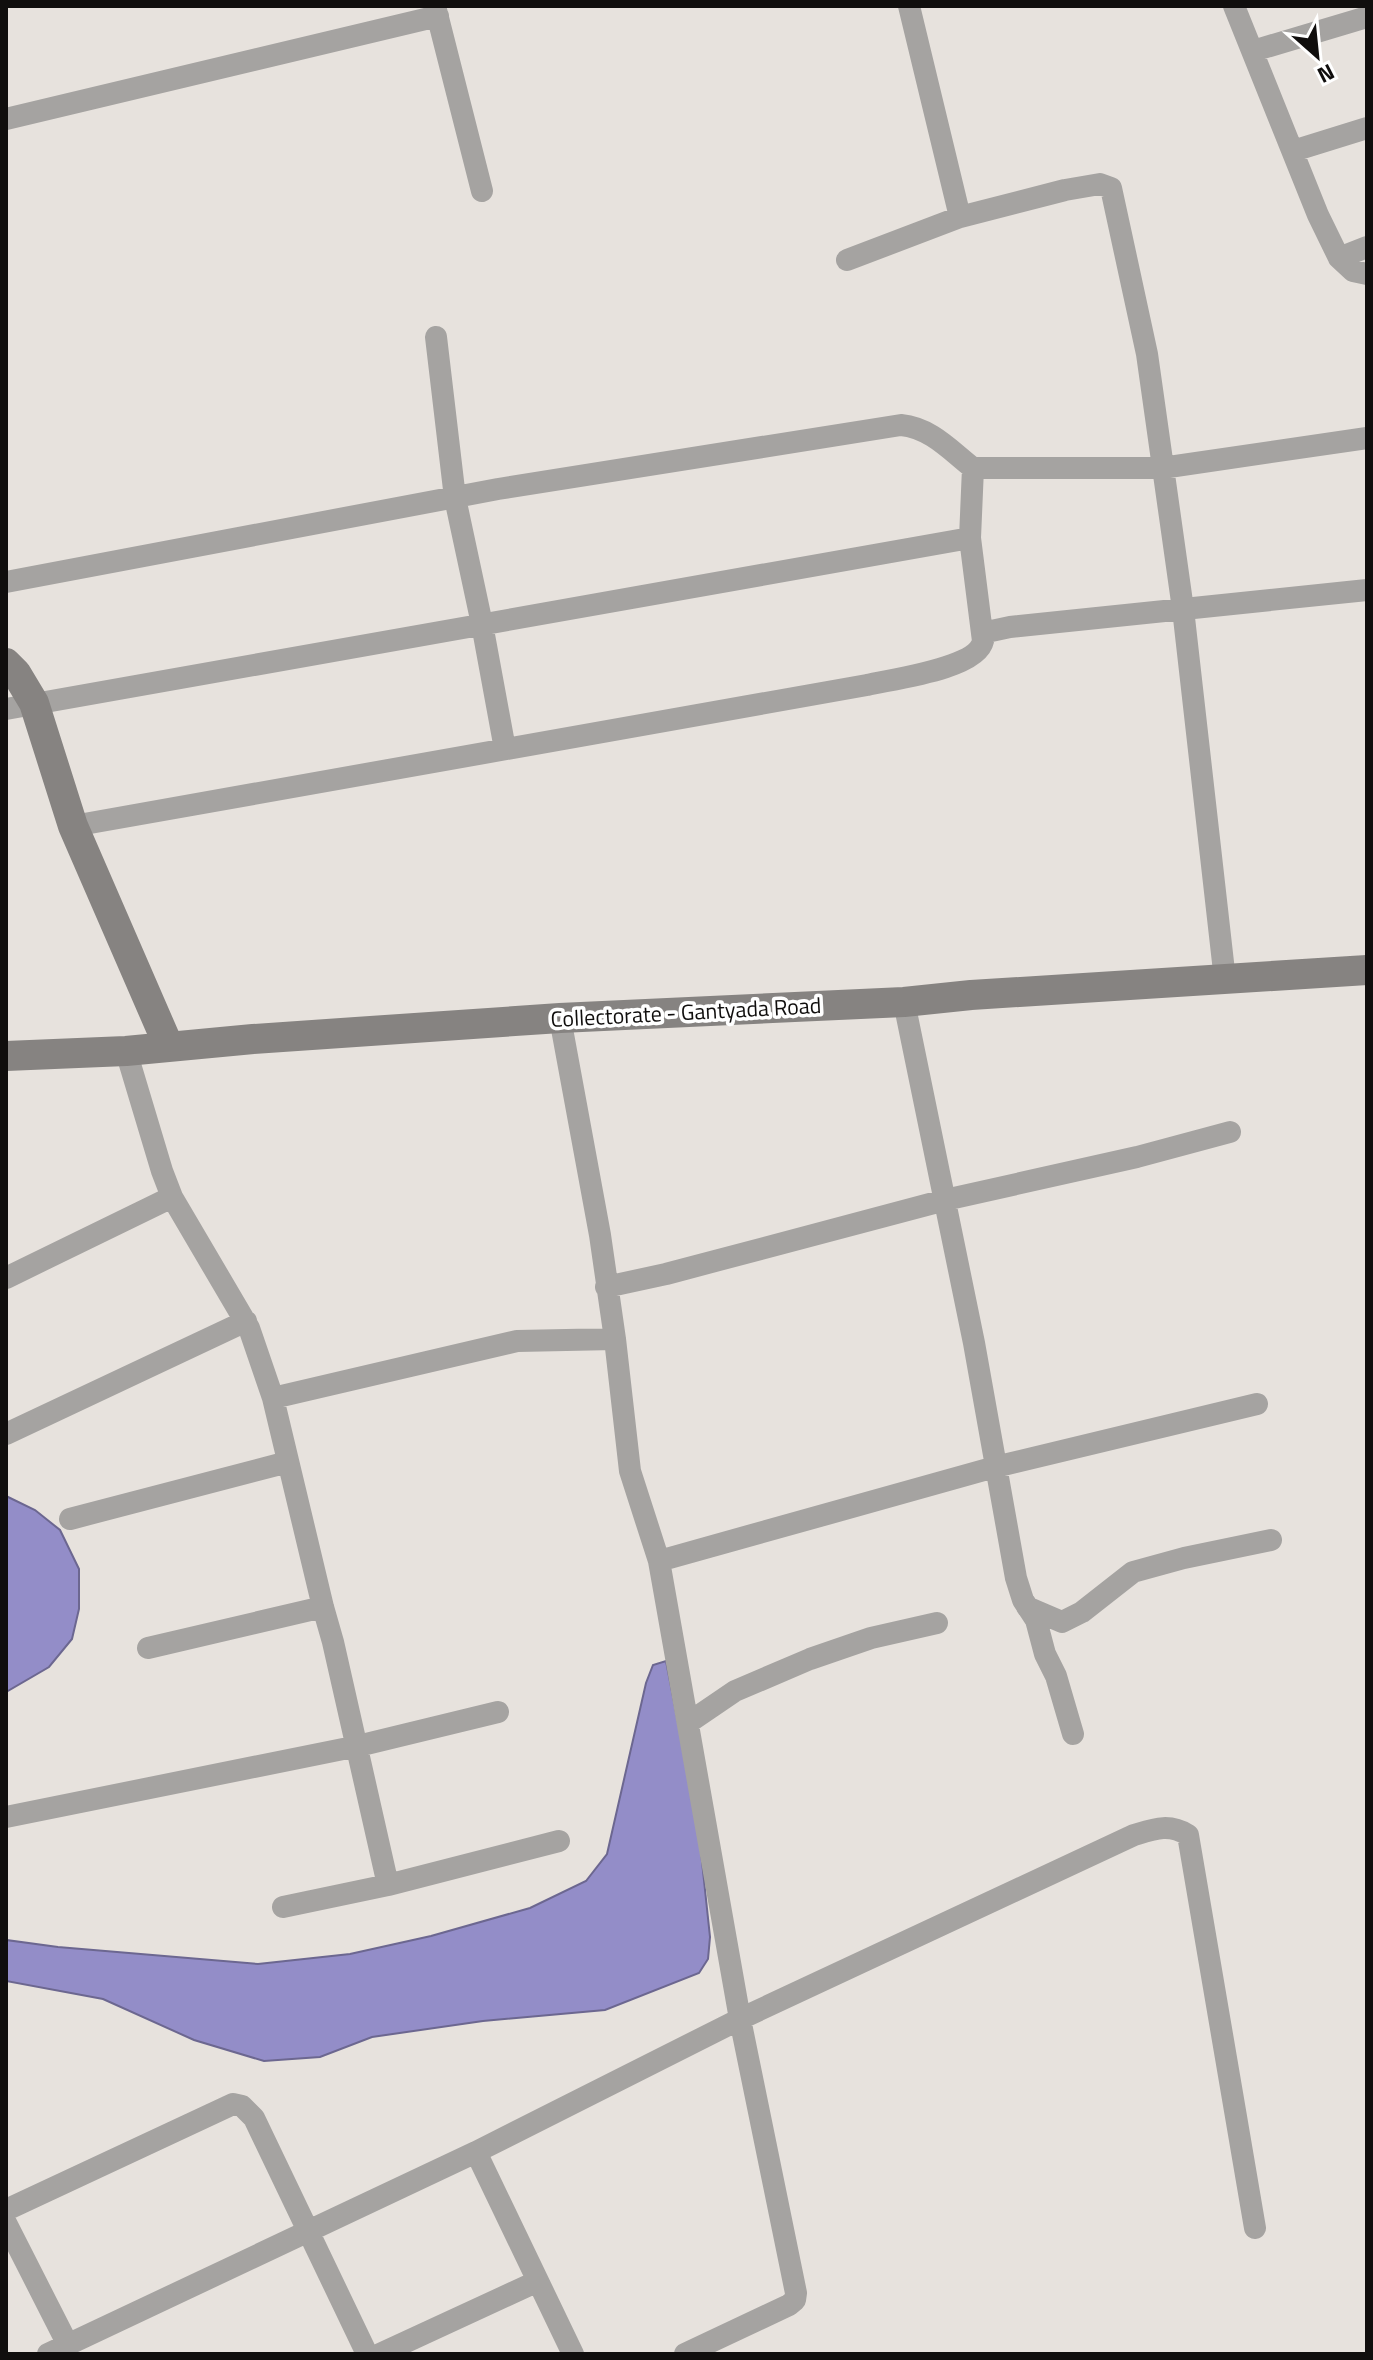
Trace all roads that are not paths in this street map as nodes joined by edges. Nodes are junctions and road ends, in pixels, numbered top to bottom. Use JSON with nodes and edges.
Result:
{"nodes":[{"id":1,"x":909,"y":6,"type":"edge"},
{"id":2,"x":1234,"y":6,"type":"edge"},
{"id":3,"x":437,"y":11,"type":"edge"},
{"id":4,"x":1367,"y":17,"type":"edge"},
{"id":5,"x":1253,"y":51,"type":"junction"},
{"id":6,"x":6,"y":119,"type":"edge"},
{"id":7,"x":1367,"y":128,"type":"edge"},
{"id":8,"x":1293,"y":151,"type":"junction"},
{"id":9,"x":482,"y":191,"type":"dead end"},
{"id":10,"x":960,"y":217,"type":"junction"},
{"id":11,"x":1367,"y":247,"type":"edge"},
{"id":12,"x":1339,"y":258,"type":"junction"},
{"id":13,"x":847,"y":260,"type":"dead end"},
{"id":14,"x":1367,"y":274,"type":"edge"},
{"id":15,"x":436,"y":337,"type":"dead end"},
{"id":16,"x":1367,"y":438,"type":"edge"},
{"id":17,"x":973,"y":468,"type":"junction"},
{"id":18,"x":1162,"y":468,"type":"junction"},
{"id":19,"x":455,"y":498,"type":"junction"},
{"id":20,"x":970,"y":538,"type":"junction"},
{"id":21,"x":6,"y":582,"type":"edge"},
{"id":22,"x":1367,"y":590,"type":"edge"},
{"id":23,"x":1183,"y":609,"type":"junction"},
{"id":24,"x":482,"y":624,"type":"junction"},
{"id":25,"x":982,"y":633,"type":"junction"},
{"id":26,"x":6,"y":663,"type":"edge"},
{"id":27,"x":20,"y":706,"type":"edge"},
{"id":28,"x":505,"y":749,"type":"junction"},
{"id":29,"x":73,"y":826,"type":"junction"},
{"id":30,"x":1366,"y":975,"type":"edge"},
{"id":31,"x":1225,"y":980,"type":"junction"},
{"id":32,"x":904,"y":1002,"type":"junction"},
{"id":33,"x":560,"y":1018,"type":"junction"},
{"id":34,"x":169,"y":1047,"type":"junction"},
{"id":35,"x":126,"y":1051,"type":"junction"},
{"id":36,"x":6,"y":1056,"type":"edge"},
{"id":37,"x":1230,"y":1132,"type":"dead end"},
{"id":38,"x":172,"y":1197,"type":"junction"},
{"id":39,"x":945,"y":1200,"type":"junction"},
{"id":40,"x":6,"y":1278,"type":"edge"},
{"id":41,"x":606,"y":1287,"type":"junction"},
{"id":42,"x":246,"y":1321,"type":"junction"},
{"id":43,"x":615,"y":1339,"type":"junction"},
{"id":44,"x":273,"y":1398,"type":"junction"},
{"id":45,"x":1257,"y":1404,"type":"dead end"},
{"id":46,"x":6,"y":1434,"type":"edge"},
{"id":47,"x":288,"y":1462,"type":"junction"},
{"id":48,"x":995,"y":1467,"type":"junction"},
{"id":49,"x":70,"y":1519,"type":"dead end"},
{"id":50,"x":1271,"y":1540,"type":"dead end"},
{"id":51,"x":659,"y":1561,"type":"junction"},
{"id":52,"x":323,"y":1607,"type":"junction"},
{"id":53,"x":1027,"y":1607,"type":"junction"},
{"id":54,"x":937,"y":1623,"type":"dead end"},
{"id":55,"x":148,"y":1648,"type":"dead end"},
{"id":56,"x":498,"y":1712,"type":"dead end"},
{"id":57,"x":688,"y":1723,"type":"junction"},
{"id":58,"x":1073,"y":1734,"type":"dead end"},
{"id":59,"x":358,"y":1746,"type":"junction"},
{"id":60,"x":6,"y":1817,"type":"edge"},
{"id":61,"x":559,"y":1841,"type":"dead end"},
{"id":62,"x":388,"y":1885,"type":"junction"},
{"id":63,"x":283,"y":1907,"type":"dead end"},
{"id":64,"x":740,"y":2019,"type":"junction"},
{"id":65,"x":476,"y":2152,"type":"junction"},
{"id":66,"x":6,"y":2210,"type":"edge"},
{"id":67,"x":6,"y":2223,"type":"edge"},
{"id":68,"x":1255,"y":2228,"type":"dead end"},
{"id":69,"x":307,"y":2232,"type":"junction"},
{"id":70,"x":538,"y":2281,"type":"junction"},
{"id":71,"x":58,"y":2349,"type":"edge"},
{"id":72,"x":367,"y":2354,"type":"edge"},
{"id":73,"x":380,"y":2354,"type":"edge"},
{"id":74,"x":573,"y":2354,"type":"edge"},
{"id":75,"x":685,"y":2354,"type":"edge"}],
"edges":[{"from":1,"to":10,"type":"street"},
{"from":2,"to":5,"type":"street"},
{"from":3,"to":6,"type":"street"},
{"from":3,"to":9,"type":"street"},
{"from":4,"to":5,"type":"street"},
{"from":5,"to":8,"type":"street"},
{"from":7,"to":8,"type":"street"},
{"from":8,"to":12,"type":"street"},
{"from":10,"to":13,"type":"street"},
{"from":10,"to":18,"type":"street"},
{"from":11,"to":12,"type":"street"},
{"from":12,"to":14,"type":"street"},
{"from":15,"to":19,"type":"street"},
{"from":16,"to":18,"type":"street"},
{"from":17,"to":18,"type":"street"},
{"from":17,"to":19,"type":"street"},
{"from":17,"to":20,"type":"street"},
{"from":18,"to":23,"type":"street"},
{"from":19,"to":21,"type":"street"},
{"from":19,"to":24,"type":"street"},
{"from":20,"to":24,"type":"street"},
{"from":20,"to":25,"type":"street"},
{"from":22,"to":23,"type":"street"},
{"from":23,"to":25,"type":"street"},
{"from":23,"to":31,"type":"street"},
{"from":24,"to":27,"type":"street"},
{"from":24,"to":28,"type":"street"},
{"from":25,"to":28,"type":"street"},
{"from":26,"to":27,"type":"street"},
{"from":27,"to":29,"type":"street"},
{"from":28,"to":29,"type":"street"},
{"from":29,"to":34,"type":"street"},
{"from":30,"to":31,"type":"street","name":"Collectorate - Gantyada Road"},
{"from":31,"to":32,"type":"street","name":"Collectorate - Gantyada Road"},
{"from":32,"to":33,"type":"street","name":"Collectorate - Gantyada Road"},
{"from":32,"to":39,"type":"street"},
{"from":33,"to":34,"type":"street","name":"Collectorate - Gantyada Road"},
{"from":33,"to":41,"type":"street"},
{"from":34,"to":35,"type":"street","name":"Collectorate - Gantyada Road"},
{"from":35,"to":36,"type":"street","name":"Collectorate - Gantyada Road"},
{"from":35,"to":38,"type":"street"},
{"from":37,"to":39,"type":"street"},
{"from":38,"to":40,"type":"street"},
{"from":38,"to":42,"type":"street"},
{"from":39,"to":41,"type":"street"},
{"from":39,"to":48,"type":"street"},
{"from":41,"to":43,"type":"street"},
{"from":42,"to":44,"type":"street"},
{"from":42,"to":46,"type":"street"},
{"from":43,"to":44,"type":"street"},
{"from":43,"to":51,"type":"street"},
{"from":44,"to":47,"type":"street"},
{"from":45,"to":48,"type":"street"},
{"from":47,"to":49,"type":"street"},
{"from":47,"to":52,"type":"street"},
{"from":48,"to":51,"type":"street"},
{"from":48,"to":53,"type":"street"},
{"from":50,"to":53,"type":"street"},
{"from":51,"to":57,"type":"street"},
{"from":52,"to":55,"type":"street"},
{"from":52,"to":59,"type":"street"},
{"from":53,"to":58,"type":"street"},
{"from":54,"to":57,"type":"street"},
{"from":56,"to":59,"type":"street"},
{"from":57,"to":64,"type":"street"},
{"from":59,"to":60,"type":"street"},
{"from":59,"to":62,"type":"street"},
{"from":61,"to":62,"type":"street"},
{"from":62,"to":63,"type":"street"},
{"from":64,"to":65,"type":"street"},
{"from":64,"to":68,"type":"street"},
{"from":64,"to":75,"type":"street"},
{"from":65,"to":69,"type":"street"},
{"from":65,"to":70,"type":"street"},
{"from":66,"to":69,"type":"street"},
{"from":67,"to":71,"type":"street"},
{"from":69,"to":71,"type":"street"},
{"from":69,"to":72,"type":"street"},
{"from":70,"to":73,"type":"street"},
{"from":70,"to":74,"type":"street"}]}
